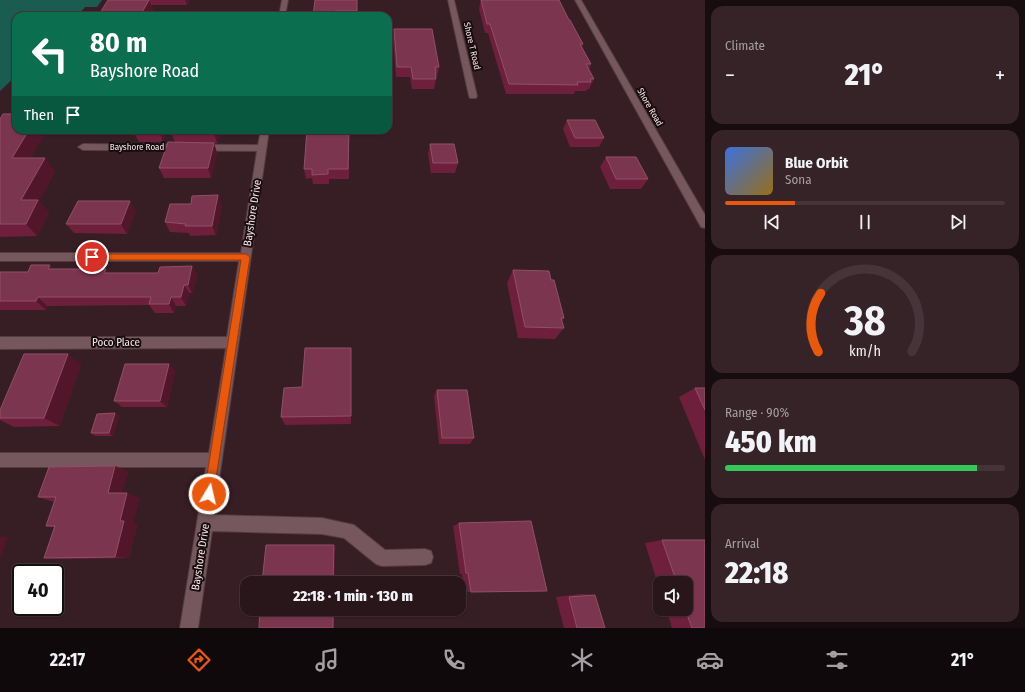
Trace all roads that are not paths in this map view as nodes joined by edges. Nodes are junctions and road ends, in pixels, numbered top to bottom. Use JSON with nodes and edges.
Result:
{"nodes":[{"id":1,"x":285,"y":0,"type":"edge"},
{"id":2,"x":451,"y":0,"type":"edge"},
{"id":3,"x":578,"y":0,"type":"edge"},
{"id":4,"x":283,"y":12,"type":"edge"},
{"id":5,"x":473,"y":96,"type":"dead end"},
{"id":6,"x":264,"y":134,"type":"edge"},
{"id":7,"x":83,"y":147,"type":"dead end"},
{"id":8,"x":262,"y":148,"type":"junction"},
{"id":9,"x":705,"y":224,"type":"edge"},
{"id":10,"x":0,"y":257,"type":"edge"},
{"id":11,"x":246,"y":257,"type":"junction"},
{"id":12,"x":233,"y":342,"type":"junction"},
{"id":13,"x":0,"y":343,"type":"edge"},
{"id":14,"x":0,"y":460,"type":"edge"},
{"id":15,"x":215,"y":460,"type":"junction"},
{"id":16,"x":205,"y":523,"type":"junction"},
{"id":17,"x":425,"y":557,"type":"dead end"},
{"id":18,"x":189,"y":628,"type":"edge"}],
"edges":[{"from":1,"to":4,"type":"street"},
{"from":2,"to":5,"type":"street","name":"Shore T Road"},
{"from":3,"to":9,"type":"street","name":"Shore Road"},
{"from":6,"to":8,"type":"street","name":"Bayshore Drive"},
{"from":7,"to":8,"type":"street","name":"Bayshore Road"},
{"from":8,"to":11,"type":"street","name":"Bayshore Drive"},
{"from":10,"to":11,"type":"street"},
{"from":11,"to":12,"type":"street","name":"Bayshore Drive"},
{"from":12,"to":13,"type":"street","name":"Poco Place"},
{"from":12,"to":15,"type":"street","name":"Bayshore Drive"},
{"from":14,"to":15,"type":"street"},
{"from":15,"to":16,"type":"street","name":"Bayshore Drive"},
{"from":16,"to":17,"type":"street"},
{"from":16,"to":18,"type":"street","name":"Bayshore Drive"}]}
